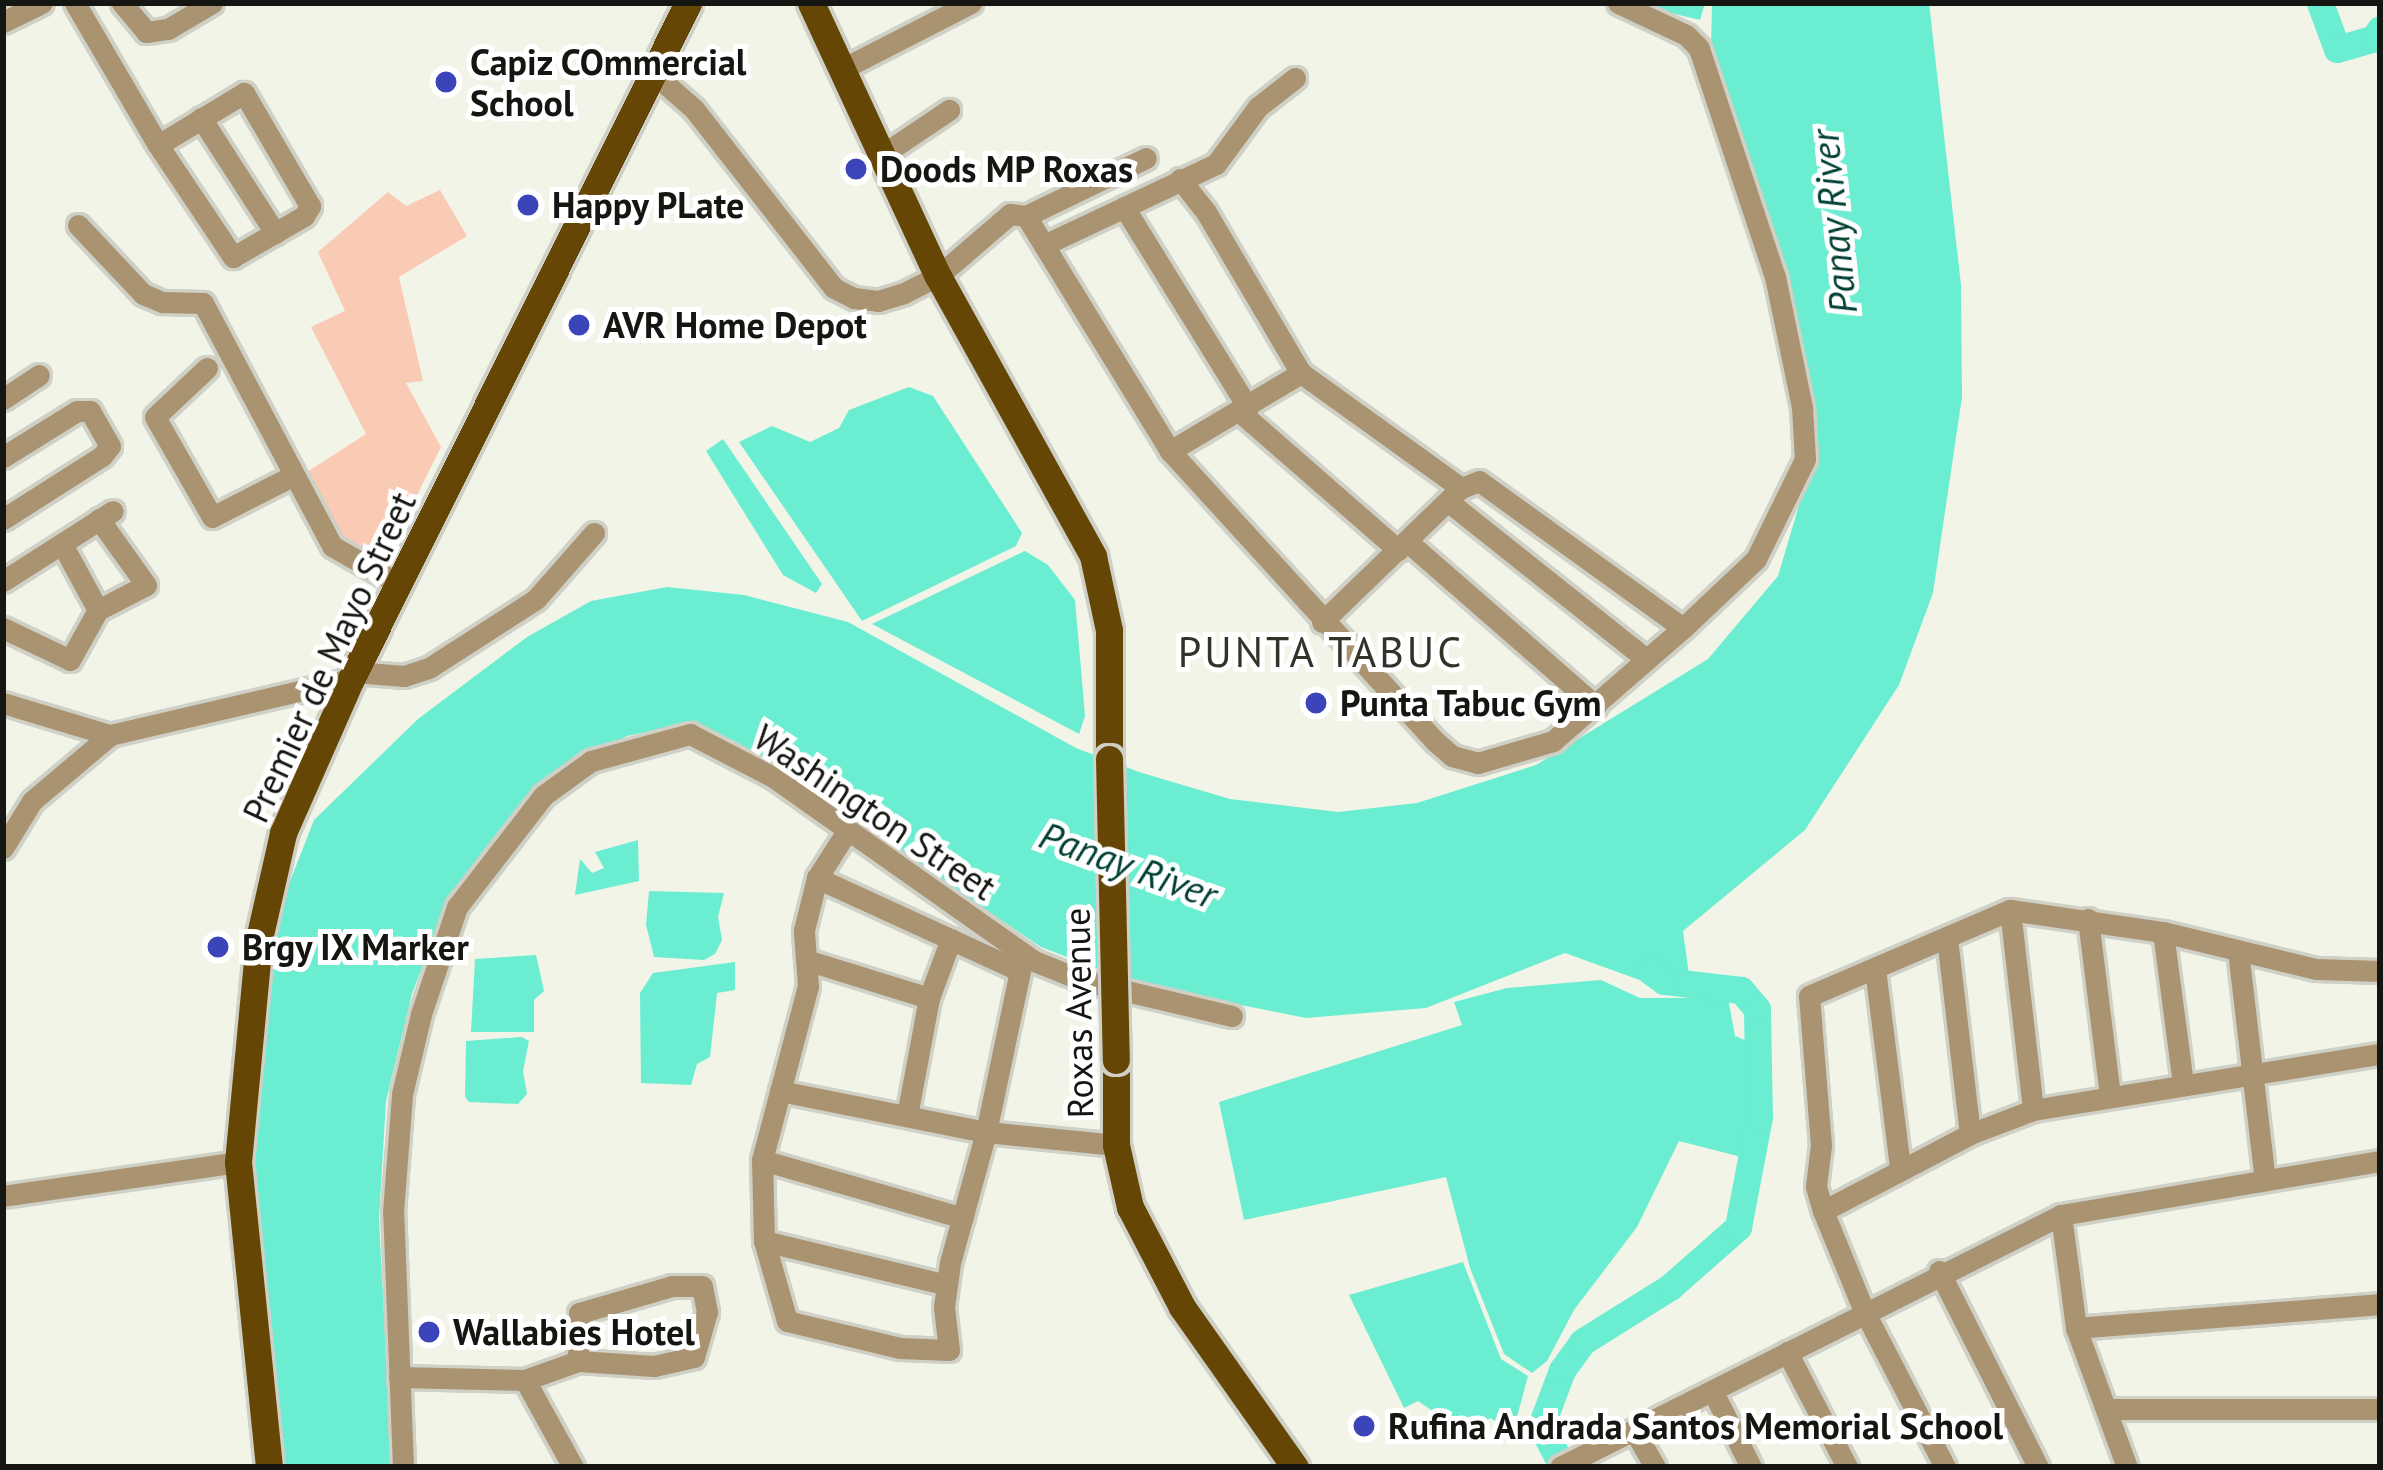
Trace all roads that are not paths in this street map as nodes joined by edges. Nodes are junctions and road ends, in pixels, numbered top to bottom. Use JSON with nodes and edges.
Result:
{"nodes":[{"id":1,"x":42,"y":3,"type":"edge"},
{"id":2,"x":74,"y":3,"type":"edge"},
{"id":3,"x":122,"y":3,"type":"edge"},
{"id":4,"x":212,"y":3,"type":"edge"},
{"id":5,"x":688,"y":3,"type":"edge"},
{"id":6,"x":812,"y":3,"type":"edge"},
{"id":7,"x":971,"y":3,"type":"edge"},
{"id":8,"x":1618,"y":3,"type":"edge"},
{"id":9,"x":3,"y":22,"type":"edge"},
{"id":10,"x":842,"y":69,"type":"junction"},
{"id":11,"x":652,"y":72,"type":"junction"},
{"id":12,"x":1294,"y":78,"type":"dead end"},
{"id":13,"x":949,"y":110,"type":"dead end"},
{"id":14,"x":201,"y":118,"type":"junction"},
{"id":15,"x":158,"y":145,"type":"junction"},
{"id":16,"x":882,"y":154,"type":"junction"},
{"id":17,"x":1146,"y":158,"type":"dead end"},
{"id":18,"x":1180,"y":179,"type":"junction"},
{"id":19,"x":1124,"y":207,"type":"junction"},
{"id":20,"x":1026,"y":216,"type":"junction"},
{"id":21,"x":78,"y":225,"type":"dead end"},
{"id":22,"x":274,"y":232,"type":"junction"},
{"id":23,"x":1044,"y":245,"type":"junction"},
{"id":24,"x":938,"y":276,"type":"junction"},
{"id":25,"x":207,"y":368,"type":"dead end"},
{"id":26,"x":1301,"y":373,"type":"junction"},
{"id":27,"x":39,"y":375,"type":"dead end"},
{"id":28,"x":3,"y":399,"type":"edge"},
{"id":29,"x":1244,"y":410,"type":"junction"},
{"id":30,"x":1170,"y":451,"type":"junction"},
{"id":31,"x":3,"y":457,"type":"edge"},
{"id":32,"x":294,"y":475,"type":"junction"},
{"id":33,"x":1456,"y":496,"type":"junction"},
{"id":34,"x":3,"y":519,"type":"edge"},
{"id":35,"x":594,"y":533,"type":"dead end"},
{"id":36,"x":62,"y":544,"type":"junction"},
{"id":37,"x":1403,"y":546,"type":"junction"},
{"id":38,"x":3,"y":581,"type":"edge"},
{"id":39,"x":399,"y":584,"type":"junction"},
{"id":40,"x":98,"y":610,"type":"junction"},
{"id":41,"x":1322,"y":622,"type":"junction"},
{"id":42,"x":3,"y":628,"type":"edge"},
{"id":43,"x":1683,"y":628,"type":"junction"},
{"id":44,"x":1646,"y":659,"type":"junction"},
{"id":45,"x":353,"y":676,"type":"junction"},
{"id":46,"x":3,"y":703,"type":"edge"},
{"id":47,"x":1596,"y":706,"type":"junction"},
{"id":48,"x":110,"y":735,"type":"junction"},
{"id":49,"x":847,"y":831,"type":"junction"},
{"id":50,"x":3,"y":848,"type":"edge"},
{"id":51,"x":818,"y":878,"type":"junction"},
{"id":52,"x":2011,"y":910,"type":"junction"},
{"id":53,"x":2087,"y":919,"type":"junction"},
{"id":54,"x":2163,"y":932,"type":"junction"},
{"id":55,"x":1947,"y":938,"type":"junction"},
{"id":56,"x":951,"y":940,"type":"junction"},
{"id":57,"x":2238,"y":951,"type":"junction"},
{"id":58,"x":806,"y":960,"type":"junction"},
{"id":59,"x":1875,"y":969,"type":"junction"},
{"id":60,"x":2380,"y":971,"type":"edge"},
{"id":61,"x":929,"y":998,"type":"junction"},
{"id":62,"x":1232,"y":1016,"type":"dead end"},
{"id":63,"x":2380,"y":1054,"type":"edge"},
{"id":64,"x":2253,"y":1074,"type":"junction"},
{"id":65,"x":2183,"y":1084,"type":"junction"},
{"id":66,"x":780,"y":1091,"type":"junction"},
{"id":67,"x":2110,"y":1095,"type":"junction"},
{"id":68,"x":2033,"y":1110,"type":"junction"},
{"id":69,"x":908,"y":1117,"type":"junction"},
{"id":70,"x":986,"y":1132,"type":"junction"},
{"id":71,"x":1970,"y":1134,"type":"junction"},
{"id":72,"x":1116,"y":1145,"type":"junction"},
{"id":73,"x":762,"y":1160,"type":"junction"},
{"id":74,"x":238,"y":1162,"type":"junction"},
{"id":75,"x":2380,"y":1162,"type":"edge"},
{"id":76,"x":1900,"y":1168,"type":"junction"},
{"id":77,"x":2265,"y":1180,"type":"junction"},
{"id":78,"x":3,"y":1196,"type":"edge"},
{"id":79,"x":1822,"y":1211,"type":"junction"},
{"id":80,"x":2061,"y":1214,"type":"junction"},
{"id":81,"x":962,"y":1218,"type":"junction"},
{"id":82,"x":764,"y":1241,"type":"junction"},
{"id":83,"x":1939,"y":1271,"type":"junction"},
{"id":84,"x":946,"y":1285,"type":"junction"},
{"id":85,"x":2380,"y":1304,"type":"edge"},
{"id":86,"x":1864,"y":1311,"type":"junction"},
{"id":87,"x":2076,"y":1328,"type":"junction"},
{"id":88,"x":1787,"y":1352,"type":"junction"},
{"id":89,"x":578,"y":1361,"type":"junction"},
{"id":90,"x":399,"y":1377,"type":"junction"},
{"id":91,"x":525,"y":1380,"type":"junction"},
{"id":92,"x":1713,"y":1392,"type":"junction"},
{"id":93,"x":2380,"y":1408,"type":"edge"},
{"id":94,"x":2110,"y":1409,"type":"junction"},
{"id":95,"x":1635,"y":1432,"type":"junction"},
{"id":96,"x":1570,"y":1462,"type":"edge"},
{"id":97,"x":268,"y":1467,"type":"edge"},
{"id":98,"x":403,"y":1467,"type":"edge"},
{"id":99,"x":573,"y":1467,"type":"edge"},
{"id":100,"x":1294,"y":1467,"type":"edge"},
{"id":101,"x":1655,"y":1467,"type":"edge"},
{"id":102,"x":1751,"y":1467,"type":"edge"},
{"id":103,"x":1847,"y":1467,"type":"edge"},
{"id":104,"x":1945,"y":1467,"type":"edge"},
{"id":105,"x":2038,"y":1467,"type":"edge"},
{"id":106,"x":2127,"y":1467,"type":"edge"}],
"edges":[{"from":1,"to":9,"type":"street"},
{"from":2,"to":15,"type":"street"},
{"from":3,"to":4,"type":"street"},
{"from":5,"to":11,"type":"main road","name":"Premier de Mayo Street"},
{"from":6,"to":10,"type":"main road","name":"Roxas Avenue"},
{"from":7,"to":10,"type":"street"},
{"from":8,"to":43,"type":"street"},
{"from":10,"to":16,"type":"main road","name":"Roxas Avenue"},
{"from":11,"to":24,"type":"street"},
{"from":11,"to":39,"type":"main road","name":"Premier de Mayo Street"},
{"from":12,"to":18,"type":"street"},
{"from":13,"to":16,"type":"street"},
{"from":14,"to":15,"type":"street"},
{"from":14,"to":22,"type":"street"},
{"from":14,"to":22,"type":"street"},
{"from":15,"to":22,"type":"street"},
{"from":16,"to":24,"type":"main road","name":"Roxas Avenue"},
{"from":17,"to":20,"type":"street"},
{"from":18,"to":19,"type":"street"},
{"from":18,"to":26,"type":"street"},
{"from":19,"to":23,"type":"street"},
{"from":19,"to":29,"type":"street"},
{"from":20,"to":23,"type":"street"},
{"from":20,"to":24,"type":"street"},
{"from":21,"to":32,"type":"street"},
{"from":23,"to":30,"type":"street"},
{"from":24,"to":72,"type":"main road","name":"Roxas Avenue","bridge":true},
{"from":25,"to":32,"type":"street"},
{"from":26,"to":29,"type":"street"},
{"from":26,"to":33,"type":"street"},
{"from":27,"to":28,"type":"street"},
{"from":29,"to":30,"type":"street"},
{"from":29,"to":37,"type":"street"},
{"from":30,"to":41,"type":"street"},
{"from":31,"to":34,"type":"street"},
{"from":32,"to":39,"type":"street"},
{"from":33,"to":37,"type":"street"},
{"from":33,"to":43,"type":"street"},
{"from":33,"to":44,"type":"street"},
{"from":35,"to":45,"type":"street"},
{"from":36,"to":38,"type":"street"},
{"from":36,"to":40,"type":"street"},
{"from":36,"to":40,"type":"street"},
{"from":37,"to":41,"type":"street"},
{"from":37,"to":47,"type":"street"},
{"from":39,"to":45,"type":"main road","name":"Premier de Mayo Street"},
{"from":40,"to":42,"type":"street"},
{"from":41,"to":47,"type":"street"},
{"from":43,"to":44,"type":"street"},
{"from":44,"to":47,"type":"street"},
{"from":45,"to":48,"type":"street"},
{"from":45,"to":74,"type":"main road","name":"Premier de Mayo Street"},
{"from":46,"to":48,"type":"street"},
{"from":48,"to":50,"type":"street"},
{"from":49,"to":51,"type":"street"},
{"from":49,"to":62,"type":"street","name":"Washington Street"},
{"from":49,"to":90,"type":"street","name":"Washington Street"},
{"from":51,"to":56,"type":"street"},
{"from":51,"to":58,"type":"street"},
{"from":52,"to":53,"type":"street"},
{"from":52,"to":55,"type":"street"},
{"from":52,"to":68,"type":"street"},
{"from":53,"to":54,"type":"street"},
{"from":53,"to":67,"type":"street"},
{"from":54,"to":57,"type":"street"},
{"from":54,"to":65,"type":"street"},
{"from":55,"to":59,"type":"street"},
{"from":55,"to":71,"type":"street"},
{"from":56,"to":61,"type":"street"},
{"from":56,"to":70,"type":"street"},
{"from":57,"to":60,"type":"street"},
{"from":57,"to":64,"type":"street"},
{"from":58,"to":61,"type":"street"},
{"from":58,"to":66,"type":"street"},
{"from":59,"to":76,"type":"street"},
{"from":59,"to":79,"type":"street"},
{"from":61,"to":69,"type":"street"},
{"from":63,"to":64,"type":"street"},
{"from":64,"to":65,"type":"street"},
{"from":64,"to":77,"type":"street"},
{"from":65,"to":67,"type":"street"},
{"from":66,"to":69,"type":"street"},
{"from":66,"to":73,"type":"street"},
{"from":67,"to":68,"type":"street"},
{"from":68,"to":71,"type":"street"},
{"from":69,"to":70,"type":"street"},
{"from":70,"to":72,"type":"street"},
{"from":70,"to":81,"type":"street"},
{"from":71,"to":76,"type":"street"},
{"from":72,"to":100,"type":"main road","name":"Roxas Avenue"},
{"from":73,"to":81,"type":"street"},
{"from":73,"to":82,"type":"street"},
{"from":74,"to":78,"type":"street"},
{"from":74,"to":97,"type":"main road","name":"Premier de Mayo Street"},
{"from":75,"to":77,"type":"street"},
{"from":76,"to":79,"type":"street"},
{"from":77,"to":80,"type":"street"},
{"from":79,"to":86,"type":"street"},
{"from":80,"to":83,"type":"street"},
{"from":80,"to":87,"type":"street"},
{"from":81,"to":84,"type":"street"},
{"from":82,"to":84,"type":"street"},
{"from":82,"to":84,"type":"street"},
{"from":83,"to":86,"type":"street"},
{"from":83,"to":105,"type":"street"},
{"from":85,"to":87,"type":"street"},
{"from":86,"to":88,"type":"street"},
{"from":86,"to":104,"type":"street"},
{"from":87,"to":94,"type":"street"},
{"from":88,"to":92,"type":"street"},
{"from":88,"to":103,"type":"street"},
{"from":89,"to":89,"type":"street"},
{"from":89,"to":91,"type":"street"},
{"from":90,"to":91,"type":"street"},
{"from":90,"to":98,"type":"street","name":"Washington Street"},
{"from":91,"to":99,"type":"street"},
{"from":92,"to":95,"type":"street"},
{"from":92,"to":102,"type":"street"},
{"from":93,"to":94,"type":"street"},
{"from":94,"to":106,"type":"street"},
{"from":95,"to":96,"type":"street"},
{"from":95,"to":101,"type":"street"}]}
